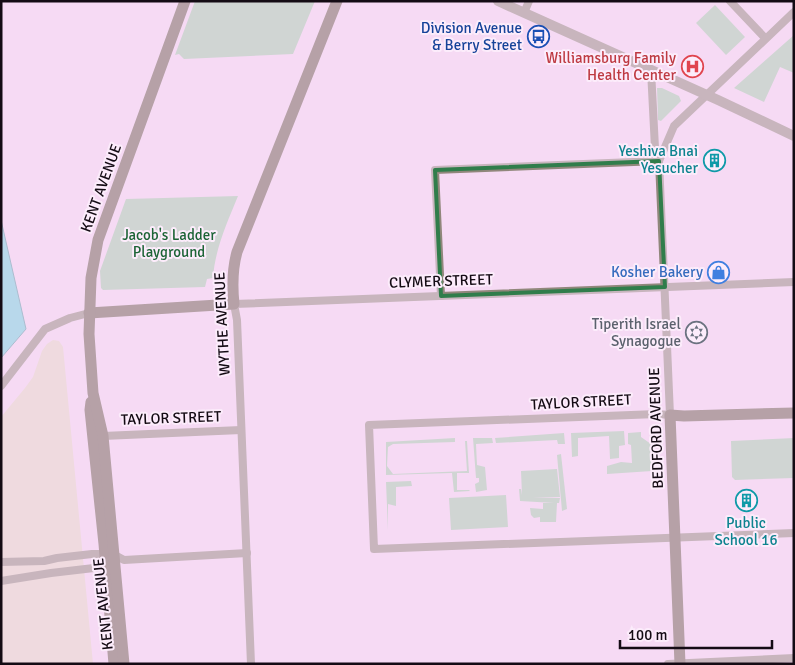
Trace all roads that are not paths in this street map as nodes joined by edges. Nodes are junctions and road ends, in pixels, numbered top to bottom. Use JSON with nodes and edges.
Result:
{"nodes":[{"id":1,"x":185,"y":1,"type":"edge"},
{"id":2,"x":337,"y":1,"type":"edge"},
{"id":3,"x":498,"y":1,"type":"edge"},
{"id":4,"x":529,"y":1,"type":"edge"},
{"id":5,"x":730,"y":1,"type":"edge"},
{"id":6,"x":794,"y":12,"type":"edge"},
{"id":7,"x":524,"y":13,"type":"junction"},
{"id":8,"x":765,"y":38,"type":"junction"},
{"id":9,"x":651,"y":70,"type":"junction"},
{"id":10,"x":706,"y":95,"type":"junction"},
{"id":11,"x":794,"y":136,"type":"edge"},
{"id":12,"x":659,"y":161,"type":"junction"},
{"id":13,"x":794,"y":282,"type":"edge"},
{"id":14,"x":665,"y":287,"type":"junction"},
{"id":15,"x":441,"y":296,"type":"junction"},
{"id":16,"x":234,"y":304,"type":"junction"},
{"id":17,"x":85,"y":314,"type":"junction"},
{"id":18,"x":1,"y":386,"type":"edge"},
{"id":19,"x":93,"y":393,"type":"junction"},
{"id":20,"x":794,"y":413,"type":"edge"},
{"id":21,"x":670,"y":415,"type":"junction"},
{"id":22,"x":242,"y":430,"type":"junction"},
{"id":23,"x":103,"y":436,"type":"junction"},
{"id":24,"x":794,"y":533,"type":"edge"},
{"id":25,"x":675,"y":538,"type":"junction"},
{"id":26,"x":247,"y":553,"type":"junction"},
{"id":27,"x":109,"y":560,"type":"junction"},
{"id":28,"x":1,"y":562,"type":"edge"},
{"id":29,"x":1,"y":581,"type":"edge"},
{"id":30,"x":794,"y":658,"type":"edge"},
{"id":31,"x":114,"y":664,"type":"edge"},
{"id":32,"x":124,"y":664,"type":"edge"},
{"id":33,"x":251,"y":664,"type":"edge"},
{"id":34,"x":668,"y":664,"type":"edge"},
{"id":35,"x":680,"y":664,"type":"edge"}],
"edges":[{"from":1,"to":17,"type":"main road","name":"KENT AVENUE"},
{"from":2,"to":16,"type":"main road","name":"WYTHE AVENUE"},
{"from":3,"to":7,"type":"street"},
{"from":4,"to":7,"type":"street"},
{"from":5,"to":8,"type":"street"},
{"from":6,"to":8,"type":"street","name":"BEDFORD AVENUE"},
{"from":7,"to":9,"type":"street"},
{"from":8,"to":10,"type":"street","name":"BEDFORD AVENUE"},
{"from":9,"to":10,"type":"street"},
{"from":9,"to":12,"type":"street","name":"BEDFORD AVENUE"},
{"from":10,"to":11,"type":"street"},
{"from":10,"to":12,"type":"street","name":"BEDFORD AVENUE"},
{"from":12,"to":14,"type":"street","name":"BEDFORD AVENUE"},
{"from":12,"to":15,"type":"street"},
{"from":13,"to":14,"type":"street","name":"CLYMER STREET"},
{"from":14,"to":15,"type":"street","name":"CLYMER STREET"},
{"from":14,"to":21,"type":"street","name":"BEDFORD AVENUE"},
{"from":15,"to":16,"type":"street","name":"CLYMER STREET"},
{"from":16,"to":17,"type":"main road","name":"CLYMER STREET"},
{"from":16,"to":22,"type":"street","name":"WYTHE AVENUE"},
{"from":17,"to":18,"type":"street"},
{"from":17,"to":19,"type":"main road","name":"KENT AVENUE"},
{"from":19,"to":23,"type":"main road","name":"KENT AVENUE"},
{"from":19,"to":27,"type":"main road","name":"KENT AVENUE"},
{"from":20,"to":21,"type":"main road","name":"TAYLOR STREET"},
{"from":21,"to":25,"type":"main road","name":"BEDFORD AVENUE"},
{"from":21,"to":25,"type":"street","name":"TAYLOR STREET"},
{"from":22,"to":23,"type":"street","name":"TAYLOR STREET"},
{"from":22,"to":26,"type":"street","name":"WYTHE AVENUE"},
{"from":23,"to":27,"type":"main road","name":"KENT AVENUE"},
{"from":24,"to":25,"type":"street"},
{"from":25,"to":35,"type":"main road","name":"BEDFORD AVENUE"},
{"from":26,"to":27,"type":"street"},
{"from":26,"to":33,"type":"street","name":"WYTHE AVENUE"},
{"from":27,"to":28,"type":"street"},
{"from":27,"to":29,"type":"street"},
{"from":27,"to":31,"type":"main road","name":"KENT AVENUE"},
{"from":27,"to":32,"type":"main road","name":"KENT AVENUE"},
{"from":30,"to":35,"type":"street"},
{"from":34,"to":35,"type":"street"}]}
